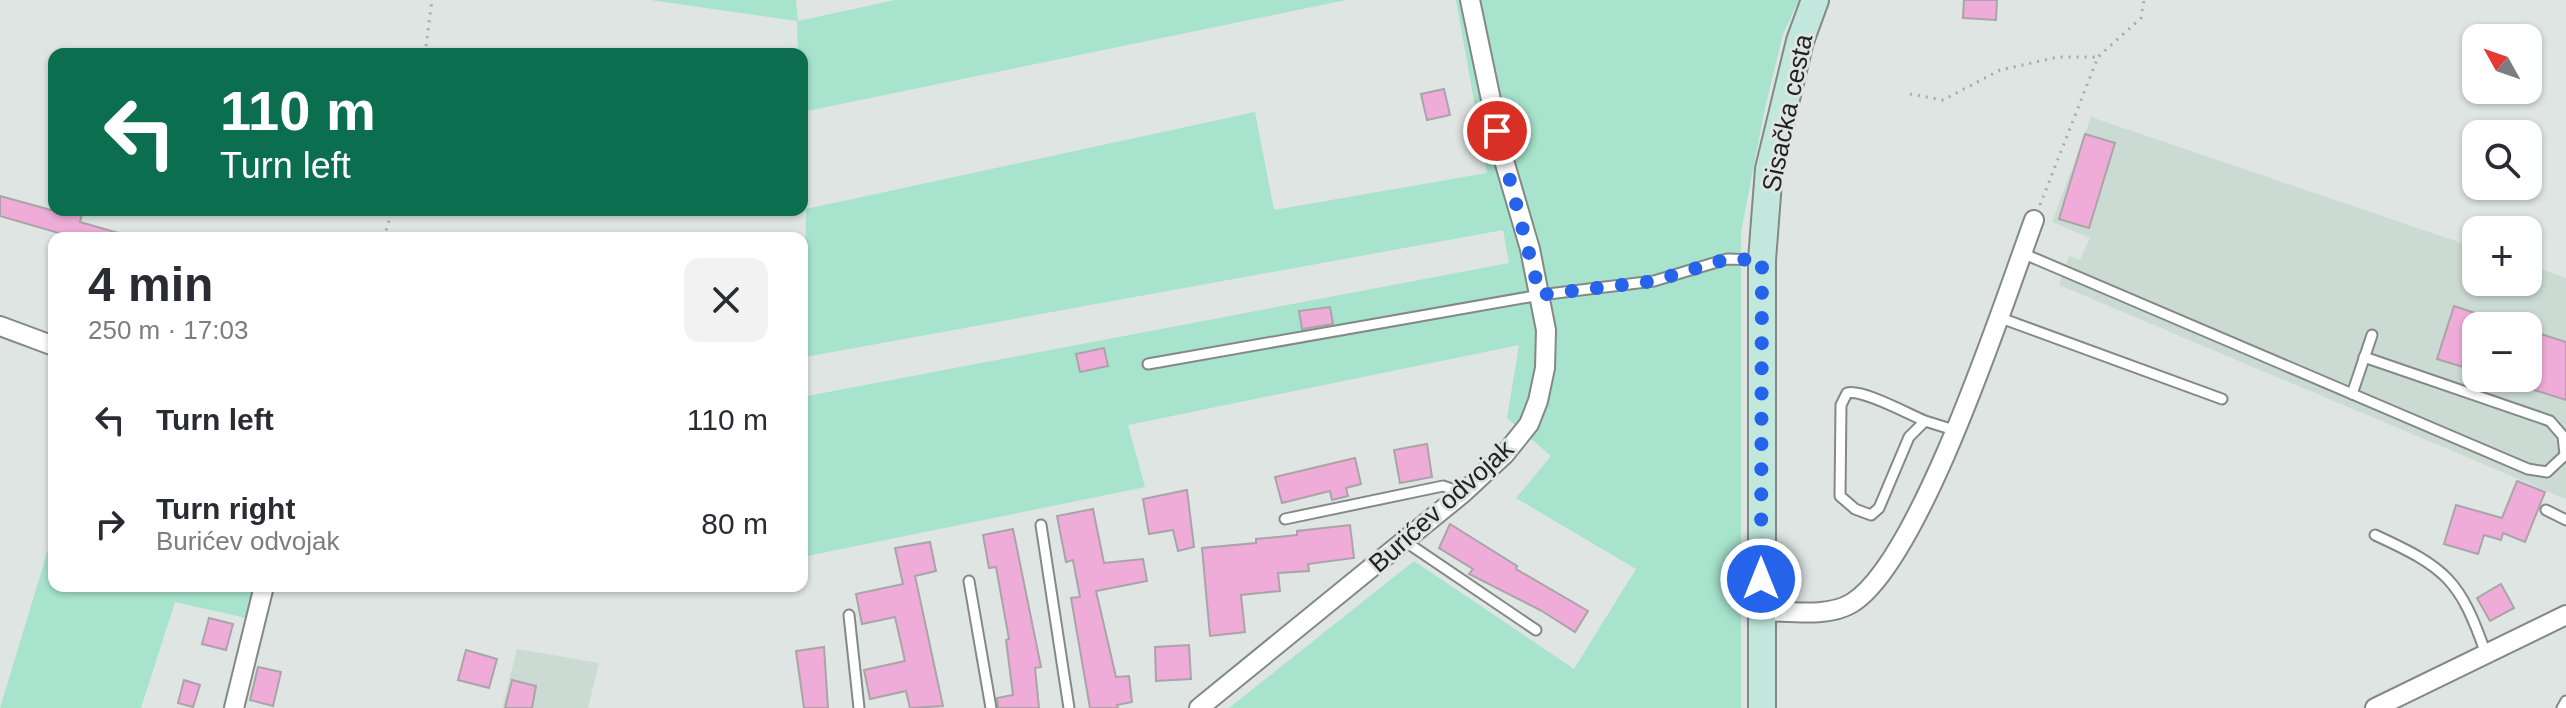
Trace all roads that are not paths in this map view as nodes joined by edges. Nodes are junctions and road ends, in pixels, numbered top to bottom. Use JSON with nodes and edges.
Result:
{"nodes":[{"id":1,"x":1470,"y":0,"type":"edge"},
{"id":2,"x":1815,"y":0,"type":"edge"},
{"id":3,"x":2034,"y":220,"type":"road end"},
{"id":4,"x":2022,"y":253,"type":"junction"},
{"id":5,"x":1762,"y":260,"type":"junction"},
{"id":6,"x":1540,"y":295,"type":"junction"},
{"id":7,"x":1998,"y":317,"type":"junction"},
{"id":8,"x":0,"y":326,"type":"edge"},
{"id":9,"x":2372,"y":335,"type":"dead end"},
{"id":10,"x":48,"y":344,"type":"edge"},
{"id":11,"x":2364,"y":357,"type":"junction"},
{"id":12,"x":1148,"y":364,"type":"dead end"},
{"id":13,"x":2352,"y":394,"type":"junction"},
{"id":14,"x":2222,"y":399,"type":"dead end"},
{"id":15,"x":1925,"y":421,"type":"junction"},
{"id":16,"x":1954,"y":430,"type":"junction"},
{"id":17,"x":2563,"y":466,"type":"edge"},
{"id":18,"x":1463,"y":493,"type":"junction"},
{"id":19,"x":2546,"y":510,"type":"dead end"},
{"id":20,"x":1285,"y":519,"type":"dead end"},
{"id":21,"x":2566,"y":520,"type":"edge"},
{"id":22,"x":1041,"y":525,"type":"dead end"},
{"id":23,"x":2375,"y":535,"type":"dead end"},
{"id":24,"x":1406,"y":542,"type":"junction"},
{"id":25,"x":969,"y":581,"type":"dead end"},
{"id":26,"x":263,"y":592,"type":"edge"},
{"id":27,"x":1761,"y":611,"type":"junction"},
{"id":28,"x":849,"y":615,"type":"dead end"},
{"id":29,"x":2566,"y":615,"type":"edge"},
{"id":30,"x":1536,"y":630,"type":"dead end"},
{"id":31,"x":2486,"y":654,"type":"junction"},
{"id":32,"x":2566,"y":701,"type":"edge"},
{"id":33,"x":234,"y":708,"type":"edge"},
{"id":34,"x":859,"y":708,"type":"edge"},
{"id":35,"x":991,"y":708,"type":"edge"},
{"id":36,"x":1069,"y":708,"type":"edge"},
{"id":37,"x":1199,"y":708,"type":"edge"},
{"id":38,"x":1762,"y":708,"type":"edge"},
{"id":39,"x":2375,"y":708,"type":"edge"},
{"id":40,"x":2562,"y":708,"type":"edge"}],
"edges":[{"from":1,"to":6,"type":"street","name":"Burićev odvojak"},
{"from":2,"to":5,"type":"main road","name":"Sisačka cesta"},
{"from":3,"to":4,"type":"street"},
{"from":4,"to":7,"type":"street"},
{"from":4,"to":13,"type":"lane"},
{"from":5,"to":6,"type":"lane"},
{"from":5,"to":27,"type":"main road","name":"Sisačka cesta"},
{"from":6,"to":12,"type":"lane"},
{"from":6,"to":18,"type":"street","name":"Burićev odvojak"},
{"from":7,"to":14,"type":"lane"},
{"from":7,"to":16,"type":"street"},
{"from":8,"to":10,"type":"street"},
{"from":9,"to":11,"type":"lane"},
{"from":11,"to":13,"type":"lane"},
{"from":11,"to":17,"type":"lane"},
{"from":13,"to":17,"type":"lane"},
{"from":15,"to":15,"type":"lane"},
{"from":15,"to":16,"type":"lane"},
{"from":16,"to":27,"type":"street"},
{"from":18,"to":20,"type":"lane"},
{"from":18,"to":24,"type":"street","name":"Burićev odvojak"},
{"from":19,"to":21,"type":"lane"},
{"from":22,"to":36,"type":"lane"},
{"from":23,"to":31,"type":"lane"},
{"from":24,"to":30,"type":"lane"},
{"from":24,"to":37,"type":"street","name":"Burićev odvojak"},
{"from":25,"to":35,"type":"lane"},
{"from":26,"to":33,"type":"street"},
{"from":27,"to":38,"type":"main road","name":"Sisačka cesta"},
{"from":28,"to":34,"type":"lane"},
{"from":29,"to":31,"type":"street"},
{"from":31,"to":39,"type":"street"},
{"from":32,"to":40,"type":"lane"}]}
